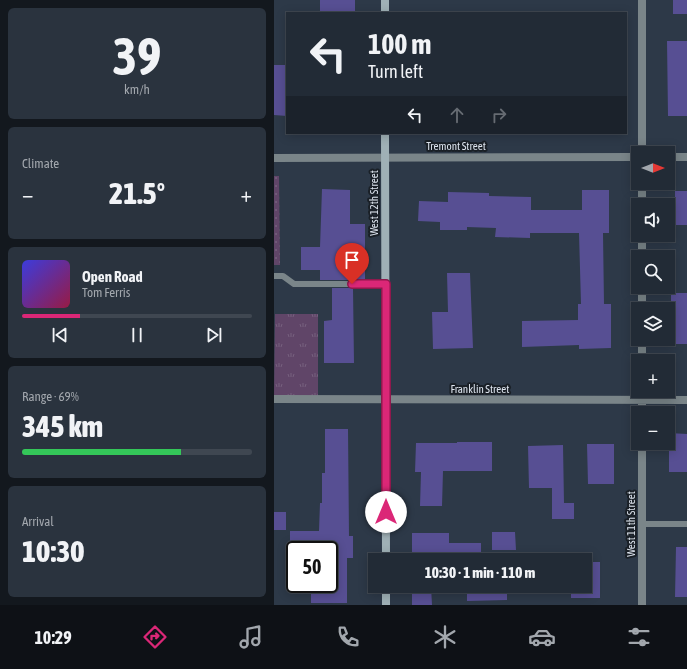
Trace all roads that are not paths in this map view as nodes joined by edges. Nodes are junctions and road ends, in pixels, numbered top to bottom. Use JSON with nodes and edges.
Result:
{"nodes":[{"id":1,"x":385,"y":0,"type":"edge"},
{"id":2,"x":642,"y":0,"type":"edge"},
{"id":3,"x":385,"y":12,"type":"edge"},
{"id":4,"x":385,"y":134,"type":"edge"},
{"id":5,"x":642,"y":146,"type":"edge"},
{"id":6,"x":631,"y":157,"type":"edge"},
{"id":7,"x":675,"y":157,"type":"edge"},
{"id":8,"x":687,"y":157,"type":"edge"},
{"id":9,"x":274,"y":158,"type":"edge"},
{"id":10,"x":385,"y":158,"type":"junction"},
{"id":11,"x":274,"y":276,"type":"edge"},
{"id":12,"x":386,"y":284,"type":"junction"},
{"id":13,"x":631,"y":395,"type":"edge"},
{"id":14,"x":669,"y":398,"type":"edge"},
{"id":15,"x":274,"y":399,"type":"edge"},
{"id":16,"x":386,"y":400,"type":"junction"},
{"id":17,"x":687,"y":400,"type":"edge"},
{"id":18,"x":642,"y":450,"type":"edge"},
{"id":19,"x":642,"y":524,"type":"junction"},
{"id":20,"x":687,"y":524,"type":"edge"},
{"id":21,"x":386,"y":553,"type":"edge"},
{"id":22,"x":386,"y":593,"type":"edge"},
{"id":23,"x":386,"y":605,"type":"edge"},
{"id":24,"x":642,"y":605,"type":"edge"}],
"edges":[{"from":1,"to":3,"type":"main road"},
{"from":2,"to":5,"type":"street"},
{"from":4,"to":10,"type":"main road","name":"West 12th Street"},
{"from":6,"to":10,"type":"street","name":"Tremont Street"},
{"from":7,"to":8,"type":"street"},
{"from":9,"to":10,"type":"street","name":"Tremont Street"},
{"from":10,"to":12,"type":"main road","name":"West 12th Street"},
{"from":11,"to":12,"type":"lane"},
{"from":12,"to":16,"type":"main road","name":"West 12th Street"},
{"from":13,"to":16,"type":"street","name":"Franklin Street"},
{"from":14,"to":17,"type":"street","name":"Franklin Street"},
{"from":15,"to":16,"type":"street","name":"Franklin Street"},
{"from":16,"to":21,"type":"main road","name":"West 12th Street"},
{"from":18,"to":19,"type":"street","name":"West 11th Street"},
{"from":19,"to":20,"type":"lane"},
{"from":19,"to":24,"type":"street","name":"West 11th Street"},
{"from":22,"to":23,"type":"main road"}]}
